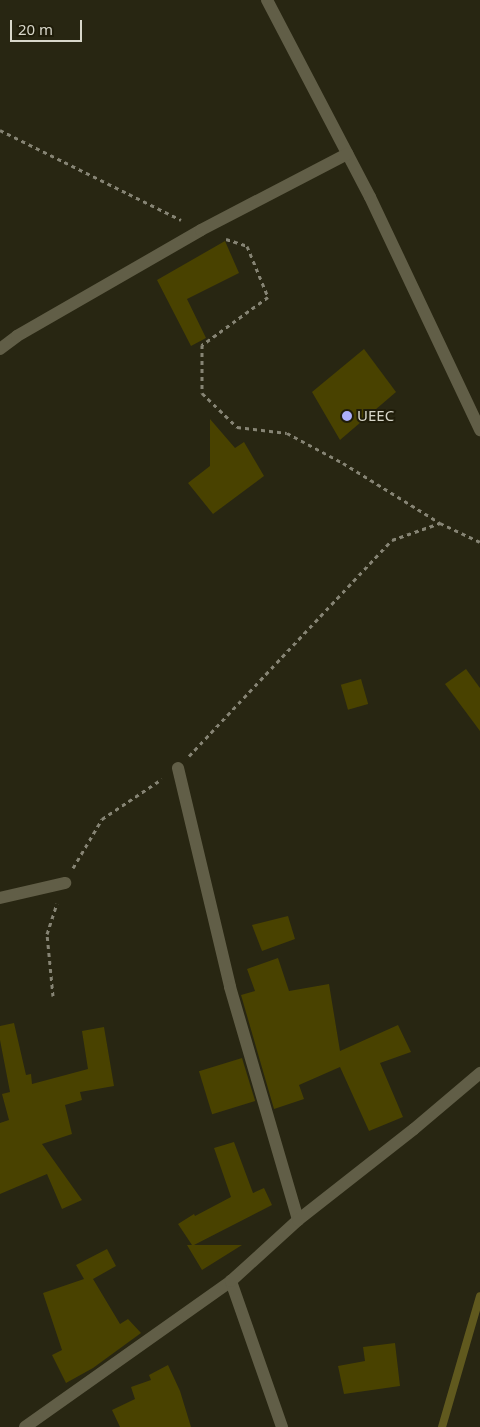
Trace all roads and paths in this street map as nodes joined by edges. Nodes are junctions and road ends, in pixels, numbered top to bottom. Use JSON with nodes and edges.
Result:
{"nodes":[{"id":1,"x":267,"y":0,"type":"edge"},
{"id":2,"x":0,"y":130,"type":"edge"},
{"id":3,"x":347,"y":154,"type":"junction"},
{"id":4,"x":201,"y":230,"type":"junction"},
{"id":5,"x":0,"y":349,"type":"edge"},
{"id":6,"x":480,"y":430,"type":"edge"},
{"id":7,"x":440,"y":523,"type":"junction"},
{"id":8,"x":480,"y":542,"type":"edge"},
{"id":9,"x":178,"y":768,"type":"junction"},
{"id":10,"x":65,"y":883,"type":"junction"},
{"id":11,"x":0,"y":898,"type":"edge"},
{"id":12,"x":53,"y":996,"type":"dead end"},
{"id":13,"x":480,"y":1073,"type":"edge"},
{"id":14,"x":298,"y":1220,"type":"junction"},
{"id":15,"x":231,"y":1281,"type":"junction"},
{"id":16,"x":25,"y":1427,"type":"edge"},
{"id":17,"x":282,"y":1427,"type":"edge"}],
"edges":[{"from":1,"to":3,"type":"street"},
{"from":2,"to":4,"type":"path"},
{"from":3,"to":4,"type":"street"},
{"from":3,"to":6,"type":"street"},
{"from":4,"to":5,"type":"street"},
{"from":4,"to":7,"type":"path"},
{"from":7,"to":8,"type":"path"},
{"from":7,"to":9,"type":"path"},
{"from":9,"to":10,"type":"path"},
{"from":9,"to":14,"type":"street"},
{"from":10,"to":11,"type":"street"},
{"from":10,"to":12,"type":"path"},
{"from":13,"to":14,"type":"street"},
{"from":14,"to":15,"type":"street"},
{"from":15,"to":16,"type":"street"},
{"from":15,"to":17,"type":"street"}]}
